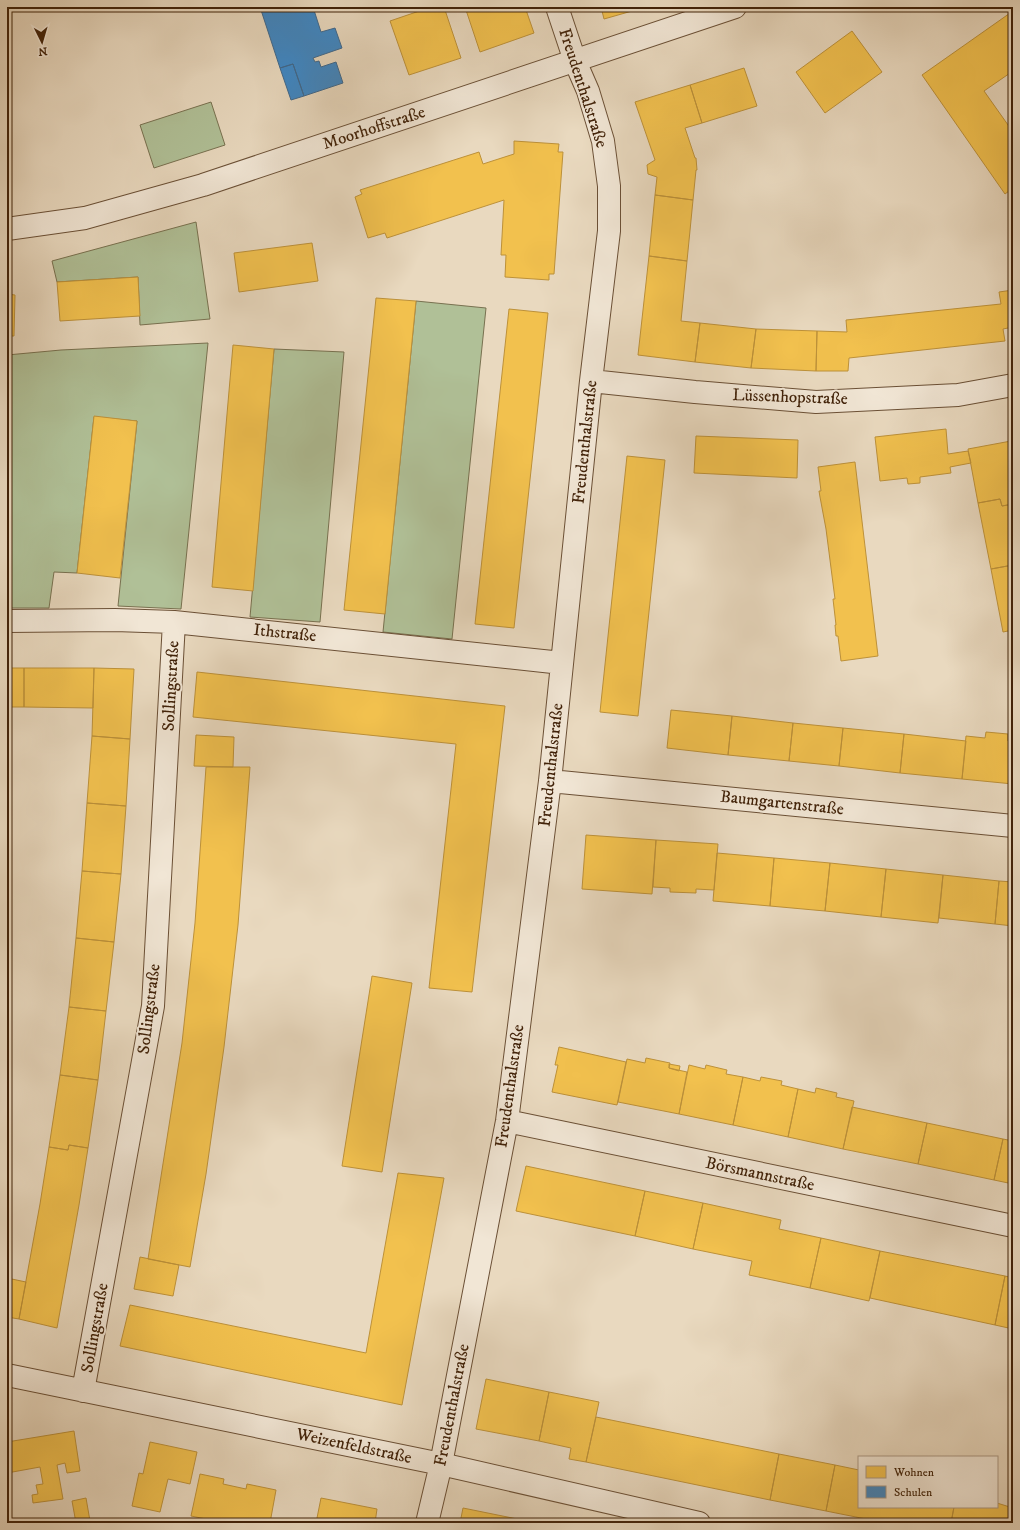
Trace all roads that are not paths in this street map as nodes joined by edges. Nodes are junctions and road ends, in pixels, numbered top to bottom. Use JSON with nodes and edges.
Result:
{"nodes":[{"id":1,"x":557,"y":7,"type":"edge"},
{"id":2,"x":735,"y":7,"type":"edge"},
{"id":3,"x":575,"y":61,"type":"junction"},
{"id":4,"x":7,"y":229,"type":"edge"},
{"id":5,"x":591,"y":381,"type":"junction"},
{"id":6,"x":1013,"y":384,"type":"edge"},
{"id":7,"x":7,"y":621,"type":"edge"},
{"id":8,"x":174,"y":622,"type":"junction"},
{"id":9,"x":562,"y":663,"type":"junction"},
{"id":10,"x":550,"y":781,"type":"junction"},
{"id":11,"x":1013,"y":826,"type":"edge"},
{"id":12,"x":507,"y":1121,"type":"junction"},
{"id":13,"x":1013,"y":1226,"type":"edge"},
{"id":14,"x":7,"y":1375,"type":"edge"},
{"id":15,"x":83,"y":1391,"type":"junction"},
{"id":16,"x":441,"y":1464,"type":"junction"},
{"id":17,"x":427,"y":1523,"type":"edge"},
{"id":18,"x":699,"y":1523,"type":"edge"}],
"edges":[{"from":1,"to":3,"type":"street","name":"Freudenthalstraße"},
{"from":2,"to":3,"type":"street","name":"Moorhoffstraße"},
{"from":3,"to":4,"type":"street","name":"Moorhoffstraße"},
{"from":3,"to":5,"type":"street","name":"Freudenthalstraße"},
{"from":5,"to":6,"type":"street","name":"Lüssenhopstraße"},
{"from":5,"to":9,"type":"street","name":"Freudenthalstraße"},
{"from":7,"to":8,"type":"street","name":"Ithstraße"},
{"from":8,"to":9,"type":"street","name":"Ithstraße"},
{"from":8,"to":15,"type":"street","name":"Sollingstraße"},
{"from":9,"to":10,"type":"street","name":"Freudenthalstraße"},
{"from":10,"to":11,"type":"street","name":"Baumgartenstraße"},
{"from":10,"to":12,"type":"street","name":"Freudenthalstraße"},
{"from":12,"to":13,"type":"street","name":"Börsmannstraße"},
{"from":12,"to":16,"type":"street","name":"Freudenthalstraße"},
{"from":14,"to":15,"type":"street","name":"Weizenfeldstraße"},
{"from":15,"to":16,"type":"street","name":"Weizenfeldstraße"},
{"from":16,"to":17,"type":"street","name":"Freudenthalstraße"},
{"from":16,"to":18,"type":"street","name":"Weizenfeldstraße"}]}
